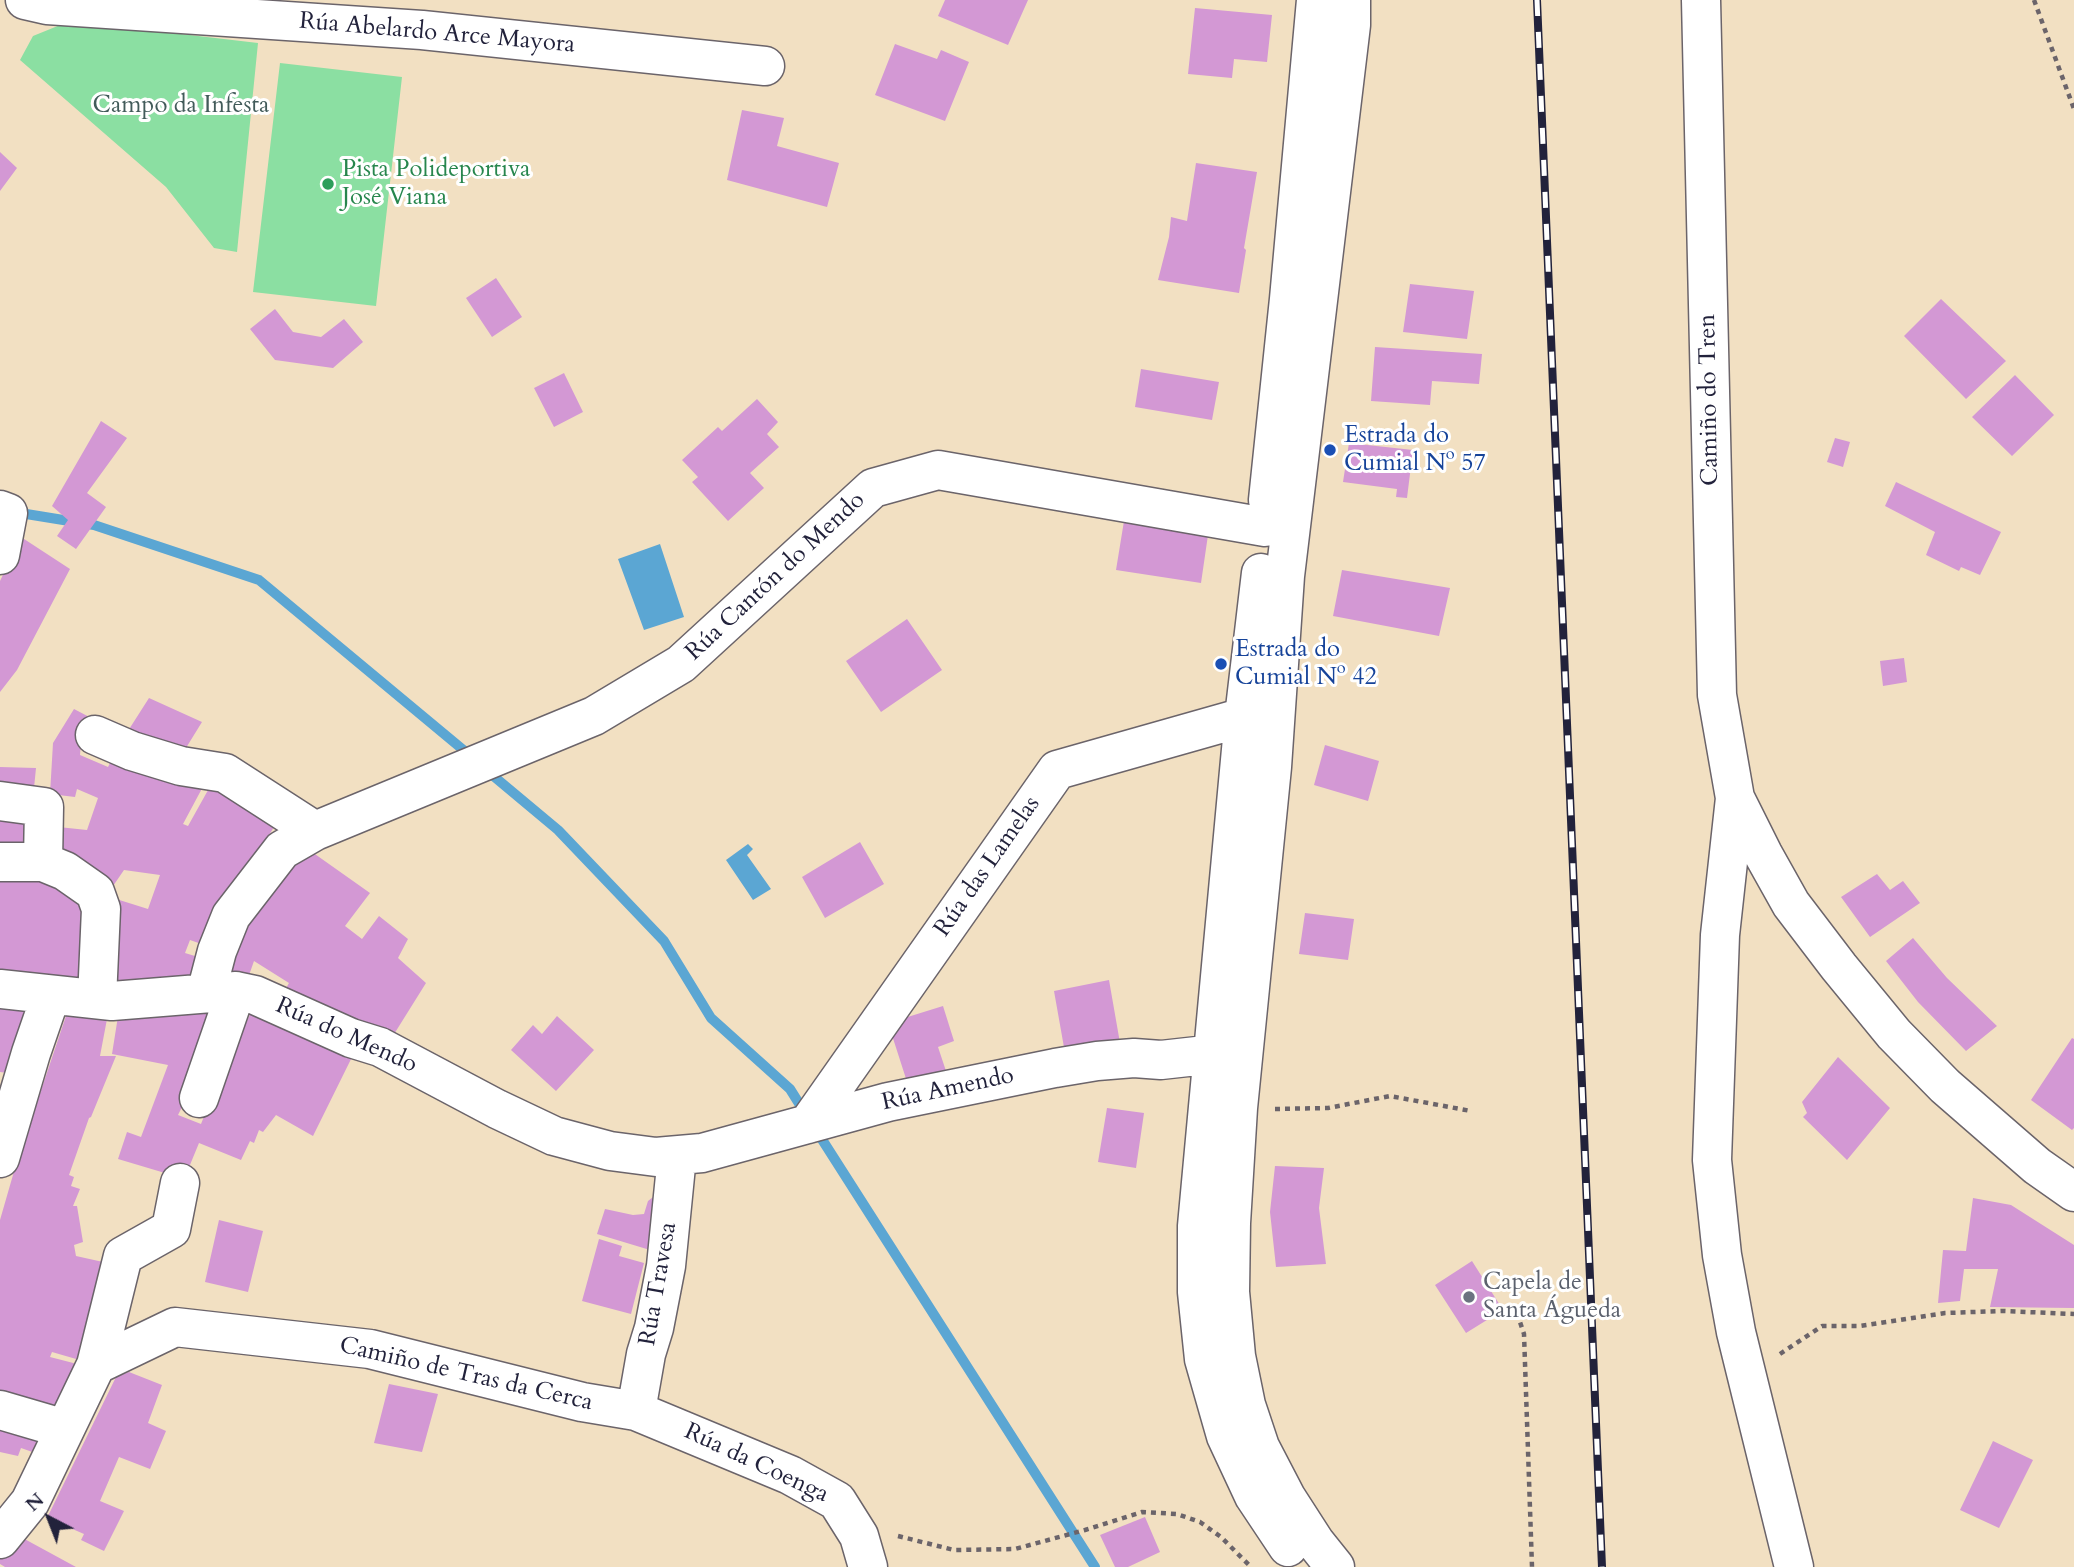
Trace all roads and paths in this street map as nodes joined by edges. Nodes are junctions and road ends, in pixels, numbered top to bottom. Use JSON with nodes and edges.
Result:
{"nodes":[{"id":1,"x":24,"y":0,"type":"edge"},
{"id":2,"x":1316,"y":0,"type":"edge"},
{"id":3,"x":1334,"y":0,"type":"edge"},
{"id":4,"x":1351,"y":0,"type":"edge"},
{"id":5,"x":1701,"y":0,"type":"edge"},
{"id":6,"x":2034,"y":0,"type":"edge"},
{"id":7,"x":765,"y":66,"type":"dead end"},
{"id":8,"x":2074,"y":109,"type":"edge"},
{"id":9,"x":1303,"y":144,"type":"junction"},
{"id":10,"x":4,"y":511,"type":"edge"},
{"id":11,"x":1265,"y":527,"type":"junction"},
{"id":12,"x":0,"y":555,"type":"edge"},
{"id":13,"x":1244,"y":717,"type":"junction"},
{"id":14,"x":95,"y":735,"type":"dead end"},
{"id":15,"x":1272,"y":767,"type":"junction"},
{"id":16,"x":1735,"y":798,"type":"junction"},
{"id":17,"x":0,"y":801,"type":"edge"},
{"id":18,"x":315,"y":831,"type":"junction"},
{"id":19,"x":0,"y":862,"type":"edge"},
{"id":20,"x":43,"y":862,"type":"junction"},
{"id":21,"x":0,"y":989,"type":"edge"},
{"id":22,"x":221,"y":992,"type":"junction"},
{"id":23,"x":51,"y":995,"type":"junction"},
{"id":24,"x":97,"y":999,"type":"junction"},
{"id":25,"x":1218,"y":1054,"type":"junction"},
{"id":26,"x":199,"y":1098,"type":"dead end"},
{"id":27,"x":1237,"y":1108,"type":"junction"},
{"id":28,"x":1471,"y":1111,"type":"dead end"},
{"id":29,"x":808,"y":1124,"type":"junction"},
{"id":30,"x":677,"y":1156,"type":"junction"},
{"id":31,"x":0,"y":1158,"type":"edge"},
{"id":32,"x":180,"y":1183,"type":"dead end"},
{"id":33,"x":2074,"y":1192,"type":"edge"},
{"id":34,"x":1231,"y":1223,"type":"junction"},
{"id":35,"x":1517,"y":1312,"type":"dead end"},
{"id":36,"x":2074,"y":1314,"type":"edge"},
{"id":37,"x":1822,"y":1326,"type":"dead end"},
{"id":38,"x":96,"y":1365,"type":"junction"},
{"id":39,"x":0,"y":1410,"type":"edge"},
{"id":40,"x":636,"y":1411,"type":"junction"},
{"id":41,"x":65,"y":1429,"type":"junction"},
{"id":42,"x":0,"y":1539,"type":"edge"},
{"id":43,"x":856,"y":1557,"type":"edge"},
{"id":44,"x":1251,"y":1567,"type":"edge"},
{"id":45,"x":1303,"y":1567,"type":"edge"},
{"id":46,"x":1335,"y":1567,"type":"edge"},
{"id":47,"x":1532,"y":1567,"type":"edge"},
{"id":48,"x":1794,"y":1567,"type":"edge"}],
"edges":[{"from":1,"to":7,"type":"street","name":"Rúa Abelardo Arce Mayora"},
{"from":2,"to":9,"type":"street"},
{"from":3,"to":9,"type":"street"},
{"from":4,"to":15,"type":"street"},
{"from":5,"to":16,"type":"street","name":"Camiño do Tren"},
{"from":6,"to":8,"type":"path"},
{"from":9,"to":11,"type":"street"},
{"from":10,"to":12,"type":"street"},
{"from":11,"to":13,"type":"street"},
{"from":11,"to":18,"type":"street","name":"Rúa Cantón do Mendo"},
{"from":13,"to":25,"type":"street"},
{"from":13,"to":29,"type":"street","name":"Rúa das Lamelas"},
{"from":14,"to":18,"type":"street"},
{"from":15,"to":25,"type":"street"},
{"from":15,"to":27,"type":"street"},
{"from":16,"to":33,"type":"street"},
{"from":16,"to":48,"type":"street"},
{"from":17,"to":20,"type":"street"},
{"from":18,"to":22,"type":"street","name":"Rúa Cantón do Mendo"},
{"from":19,"to":20,"type":"street"},
{"from":20,"to":24,"type":"street"},
{"from":21,"to":23,"type":"street","name":"Rúa do Mendo"},
{"from":22,"to":24,"type":"street","name":"Rúa do Mendo"},
{"from":22,"to":26,"type":"street","name":"Rúa Cantón do Mendo"},
{"from":22,"to":30,"type":"street","name":"Rúa do Mendo"},
{"from":23,"to":24,"type":"street","name":"Rúa do Mendo"},
{"from":23,"to":31,"type":"street"},
{"from":25,"to":29,"type":"street","name":"Rúa Amendo"},
{"from":25,"to":34,"type":"street"},
{"from":25,"to":45,"type":"street"},
{"from":27,"to":28,"type":"path"},
{"from":27,"to":34,"type":"street"},
{"from":29,"to":30,"type":"street","name":"Rúa Amendo"},
{"from":30,"to":40,"type":"street","name":"Rúa Travesa"},
{"from":32,"to":38,"type":"street"},
{"from":34,"to":46,"type":"street"},
{"from":35,"to":47,"type":"path"},
{"from":36,"to":37,"type":"path"},
{"from":38,"to":40,"type":"street","name":"Camiño de Tras da Cerca"},
{"from":38,"to":41,"type":"street"},
{"from":39,"to":41,"type":"street"},
{"from":40,"to":43,"type":"street","name":"Rúa da Coenga"},
{"from":41,"to":42,"type":"street"},
{"from":43,"to":44,"type":"path"}]}
